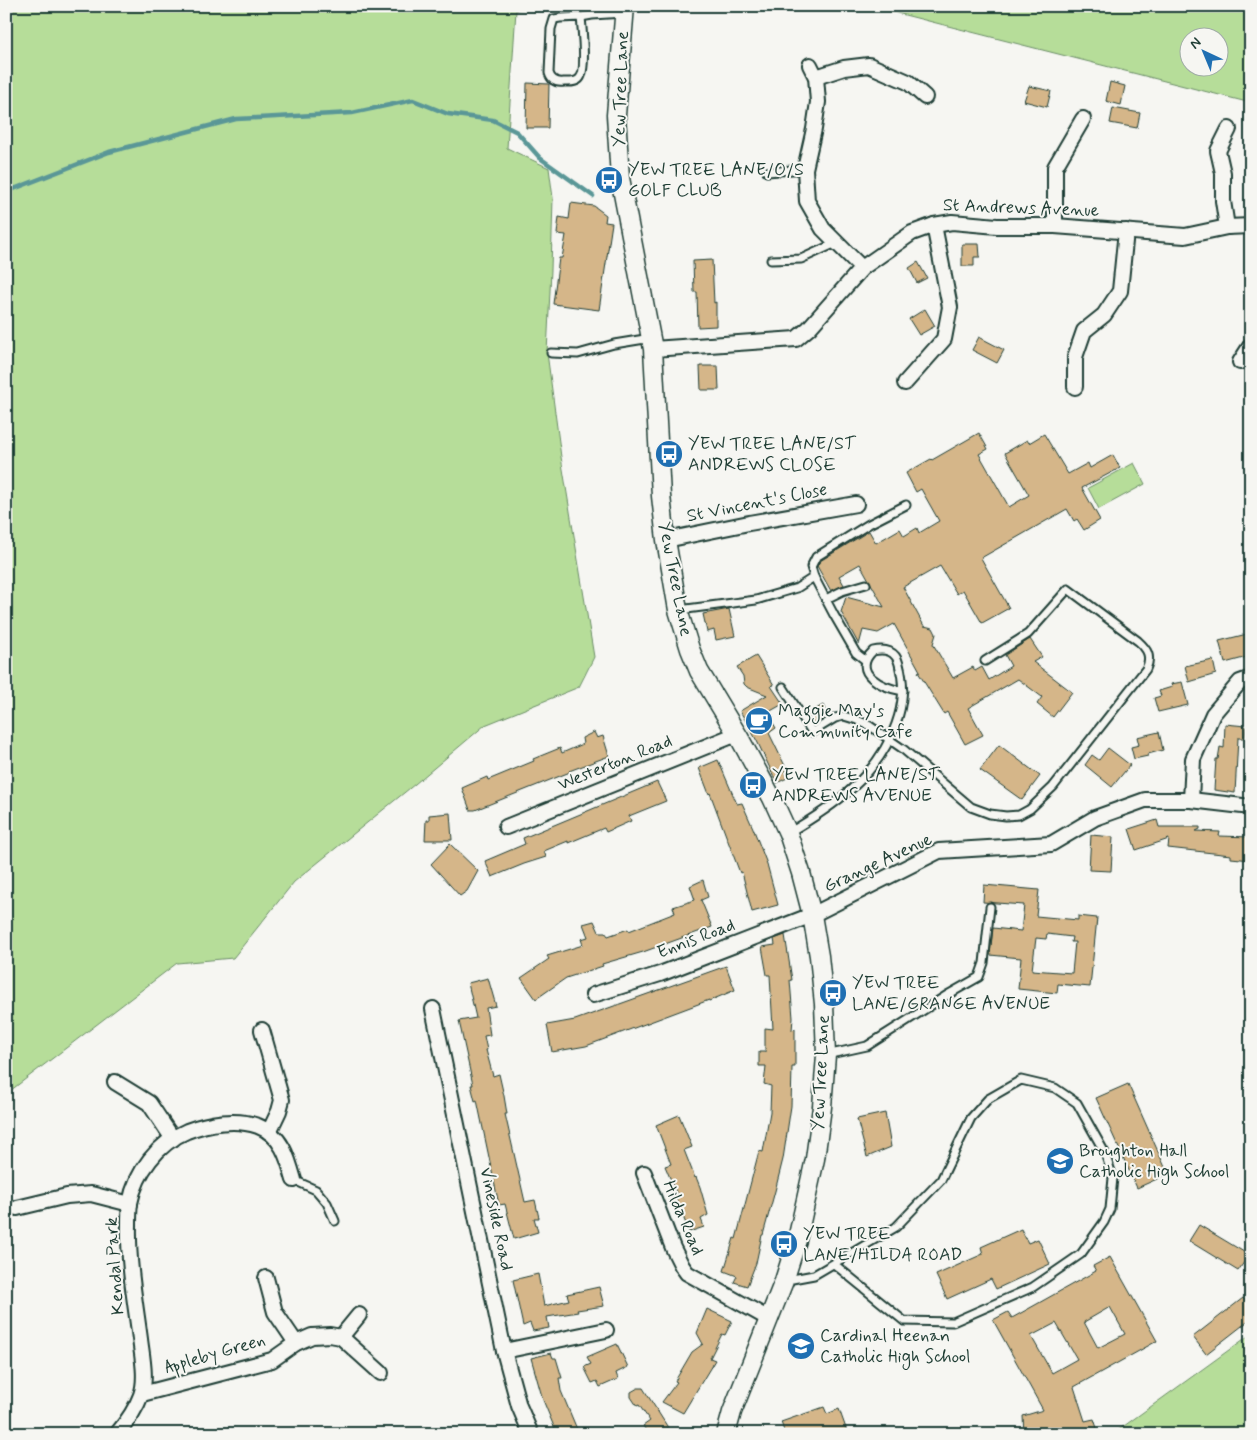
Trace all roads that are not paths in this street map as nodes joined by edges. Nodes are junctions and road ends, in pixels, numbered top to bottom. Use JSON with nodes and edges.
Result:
{"nodes":[{"id":1,"x":625,"y":10,"type":"edge"},
{"id":2,"x":581,"y":17,"type":"junction"},
{"id":3,"x":925,"y":96,"type":"dead end"},
{"id":4,"x":1083,"y":119,"type":"dead end"},
{"id":5,"x":1229,"y":129,"type":"dead end"},
{"id":6,"x":805,"y":169,"type":"junction"},
{"id":7,"x":767,"y":172,"type":"dead end"},
{"id":8,"x":934,"y":225,"type":"junction"},
{"id":9,"x":1055,"y":226,"type":"junction"},
{"id":10,"x":1251,"y":226,"type":"edge"},
{"id":11,"x":1227,"y":227,"type":"junction"},
{"id":12,"x":1126,"y":231,"type":"junction"},
{"id":13,"x":836,"y":243,"type":"junction"},
{"id":14,"x":771,"y":260,"type":"dead end"},
{"id":15,"x":862,"y":268,"type":"junction"},
{"id":16,"x":652,"y":344,"type":"junction"},
{"id":17,"x":1251,"y":345,"type":"edge"},
{"id":18,"x":551,"y":353,"type":"dead end"},
{"id":19,"x":1240,"y":362,"type":"dead end"},
{"id":20,"x":905,"y":383,"type":"dead end"},
{"id":21,"x":1074,"y":387,"type":"dead end"},
{"id":22,"x":856,"y":504,"type":"dead end"},
{"id":23,"x":906,"y":505,"type":"dead end"},
{"id":24,"x":666,"y":540,"type":"junction"},
{"id":25,"x":814,"y":577,"type":"junction"},
{"id":26,"x":866,"y":584,"type":"dead end"},
{"id":27,"x":826,"y":600,"type":"junction"},
{"id":28,"x":678,"y":610,"type":"junction"},
{"id":29,"x":865,"y":660,"type":"junction"},
{"id":30,"x":985,"y":661,"type":"dead end"},
{"id":31,"x":1251,"y":678,"type":"edge"},
{"id":32,"x":784,"y":687,"type":"dead end"},
{"id":33,"x":903,"y":691,"type":"junction"},
{"id":34,"x":737,"y":734,"type":"junction"},
{"id":35,"x":890,"y":740,"type":"junction"},
{"id":36,"x":1190,"y":800,"type":"junction"},
{"id":37,"x":1251,"y":807,"type":"edge"},
{"id":38,"x":506,"y":827,"type":"dead end"},
{"id":39,"x":788,"y":833,"type":"junction"},
{"id":40,"x":990,"y":907,"type":"dead end"},
{"id":41,"x":812,"y":915,"type":"junction"},
{"id":42,"x":593,"y":995,"type":"dead end"},
{"id":43,"x":433,"y":1008,"type":"dead end"},
{"id":44,"x":262,"y":1030,"type":"dead end"},
{"id":45,"x":826,"y":1055,"type":"junction"},
{"id":46,"x":115,"y":1082,"type":"dead end"},
{"id":47,"x":269,"y":1132,"type":"junction"},
{"id":48,"x":173,"y":1139,"type":"junction"},
{"id":49,"x":644,"y":1173,"type":"dead end"},
{"id":50,"x":294,"y":1180,"type":"joint"},
{"id":51,"x":130,"y":1204,"type":"junction"},
{"id":52,"x":17,"y":1208,"type":"dead end"},
{"id":53,"x":335,"y":1220,"type":"dead end"},
{"id":54,"x":834,"y":1264,"type":"junction"},
{"id":55,"x":266,"y":1278,"type":"dead end"},
{"id":56,"x":784,"y":1281,"type":"junction"},
{"id":57,"x":360,"y":1315,"type":"dead end"},
{"id":58,"x":769,"y":1320,"type":"junction"},
{"id":59,"x":606,"y":1330,"type":"dead end"},
{"id":60,"x":341,"y":1337,"type":"junction"},
{"id":61,"x":296,"y":1343,"type":"junction"},
{"id":62,"x":504,"y":1351,"type":"junction"},
{"id":63,"x":381,"y":1373,"type":"dead end"},
{"id":64,"x":142,"y":1394,"type":"junction"},
{"id":65,"x":732,"y":1412,"type":"junction"},
{"id":66,"x":117,"y":1434,"type":"edge"},
{"id":67,"x":531,"y":1434,"type":"edge"},
{"id":68,"x":712,"y":1434,"type":"edge"},
{"id":69,"x":726,"y":1434,"type":"edge"}],
"edges":[{"from":1,"to":2,"type":"lane"},
{"from":1,"to":16,"type":"street","name":"Yew Tree Lane"},
{"from":2,"to":2,"type":"lane"},
{"from":3,"to":6,"type":"street"},
{"from":4,"to":9,"type":"street"},
{"from":5,"to":11,"type":"street"},
{"from":6,"to":7,"type":"lane"},
{"from":6,"to":13,"type":"street"},
{"from":8,"to":9,"type":"street","name":"St Andrews Avenue"},
{"from":8,"to":15,"type":"street","name":"St Andrews Avenue"},
{"from":8,"to":20,"type":"street"},
{"from":9,"to":12,"type":"street","name":"St Andrews Avenue"},
{"from":10,"to":11,"type":"street","name":"St Andrews Avenue"},
{"from":11,"to":12,"type":"street","name":"St Andrews Avenue"},
{"from":12,"to":21,"type":"street"},
{"from":13,"to":14,"type":"lane"},
{"from":13,"to":15,"type":"street"},
{"from":15,"to":16,"type":"street","name":"St Andrews Avenue"},
{"from":16,"to":18,"type":"lane"},
{"from":16,"to":24,"type":"street","name":"Yew Tree Lane"},
{"from":17,"to":19,"type":"street"},
{"from":22,"to":24,"type":"street","name":"St Vincent's Close"},
{"from":23,"to":25,"type":"lane"},
{"from":24,"to":28,"type":"street","name":"Yew Tree Lane"},
{"from":25,"to":27,"type":"lane"},
{"from":25,"to":28,"type":"lane"},
{"from":26,"to":27,"type":"lane"},
{"from":27,"to":29,"type":"lane"},
{"from":28,"to":34,"type":"street","name":"Yew Tree Lane"},
{"from":29,"to":33,"type":"lane"},
{"from":29,"to":33,"type":"lane"},
{"from":30,"to":35,"type":"lane"},
{"from":31,"to":36,"type":"street"},
{"from":32,"to":35,"type":"lane"},
{"from":33,"to":35,"type":"lane"},
{"from":34,"to":38,"type":"street","name":"Westerton Road"},
{"from":34,"to":39,"type":"street","name":"Yew Tree Lane"},
{"from":35,"to":39,"type":"lane"},
{"from":36,"to":37,"type":"street","name":"Grange Avenue"},
{"from":36,"to":41,"type":"street","name":"Grange Avenue"},
{"from":39,"to":41,"type":"street","name":"Yew Tree Lane"},
{"from":40,"to":45,"type":"lane"},
{"from":41,"to":42,"type":"street","name":"Ennis Road"},
{"from":41,"to":45,"type":"street","name":"Yew Tree Lane"},
{"from":43,"to":62,"type":"street","name":"Vineside Road"},
{"from":44,"to":47,"type":"street"},
{"from":45,"to":56,"type":"street","name":"Yew Tree Lane"},
{"from":46,"to":48,"type":"street"},
{"from":47,"to":48,"type":"street","name":"Kendal Park"},
{"from":47,"to":50,"type":"street"},
{"from":48,"to":51,"type":"street","name":"Kendal Park"},
{"from":49,"to":58,"type":"street","name":"Hilda Road"},
{"from":50,"to":53,"type":"lane"},
{"from":51,"to":52,"type":"street"},
{"from":51,"to":64,"type":"street","name":"Kendal Park"},
{"from":54,"to":54,"type":"lane"},
{"from":54,"to":56,"type":"lane"},
{"from":55,"to":61,"type":"street","name":"Appleby Green"},
{"from":56,"to":58,"type":"street","name":"Yew Tree Lane"},
{"from":57,"to":60,"type":"street"},
{"from":58,"to":65,"type":"street","name":"Yew Tree Lane"},
{"from":59,"to":62,"type":"street"},
{"from":60,"to":61,"type":"street","name":"Appleby Green"},
{"from":60,"to":63,"type":"street"},
{"from":61,"to":64,"type":"street","name":"Appleby Green"},
{"from":62,"to":67,"type":"street","name":"Vineside Road"},
{"from":64,"to":66,"type":"street","name":"Kendal Park"},
{"from":65,"to":68,"type":"street"},
{"from":65,"to":69,"type":"street"}]}
